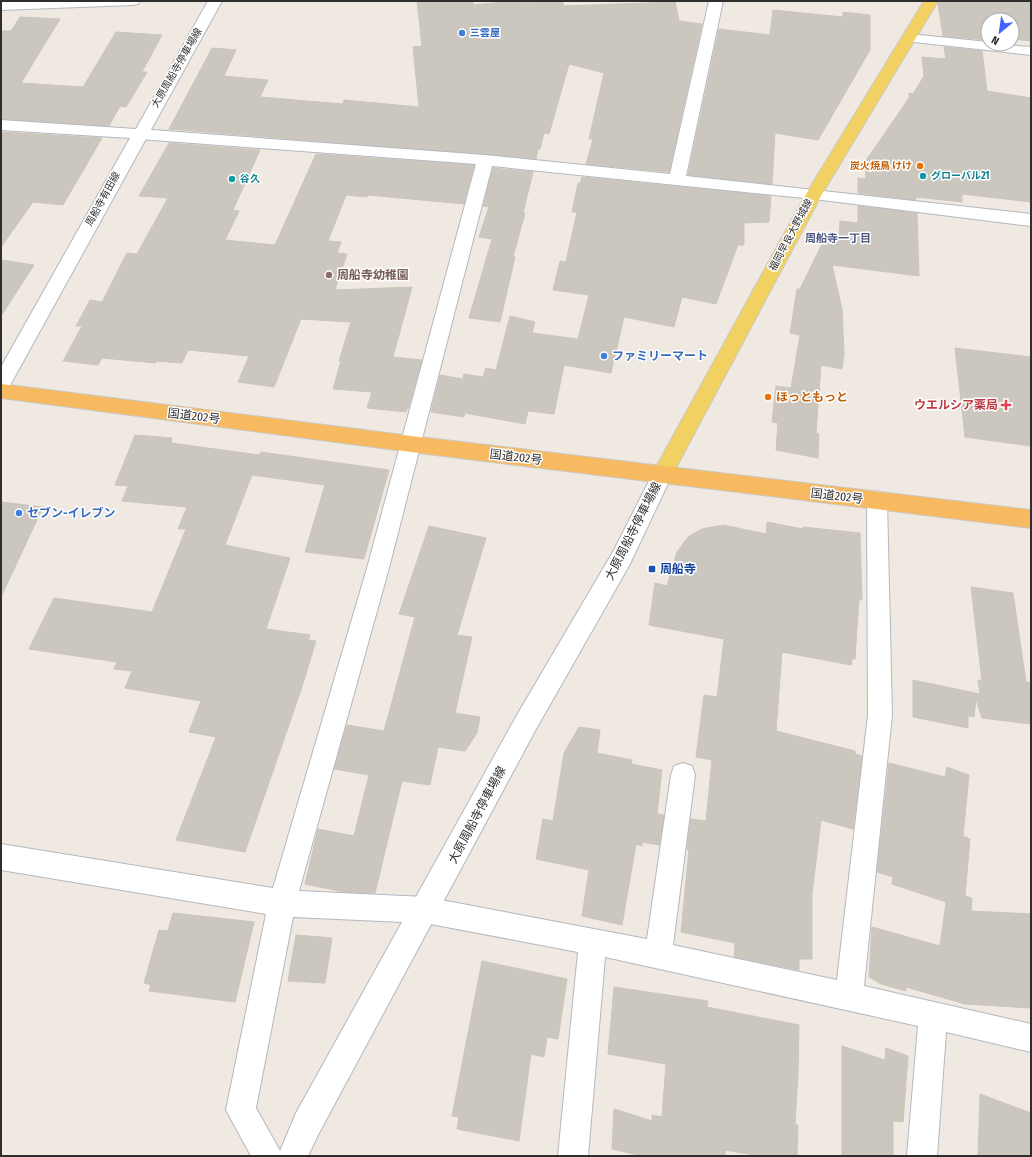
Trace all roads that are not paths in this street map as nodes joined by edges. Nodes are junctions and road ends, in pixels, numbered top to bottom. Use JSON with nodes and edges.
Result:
{"nodes":[{"id":1,"x":133,"y":1,"type":"edge"},
{"id":2,"x":215,"y":1,"type":"edge"},
{"id":3,"x":716,"y":1,"type":"edge"},
{"id":4,"x":931,"y":1,"type":"edge"},
{"id":5,"x":1,"y":6,"type":"edge"},
{"id":6,"x":910,"y":38,"type":"junction"},
{"id":7,"x":1031,"y":51,"type":"edge"},
{"id":8,"x":1,"y":125,"type":"edge"},
{"id":9,"x":139,"y":134,"type":"junction"},
{"id":10,"x":485,"y":160,"type":"junction"},
{"id":11,"x":677,"y":180,"type":"junction"},
{"id":12,"x":814,"y":194,"type":"junction"},
{"id":13,"x":1031,"y":220,"type":"edge"},
{"id":14,"x":1,"y":384,"type":"edge"},
{"id":15,"x":1,"y":391,"type":"edge"},
{"id":16,"x":411,"y":444,"type":"junction"},
{"id":17,"x":662,"y":474,"type":"junction"},
{"id":18,"x":876,"y":500,"type":"junction"},
{"id":19,"x":1031,"y":519,"type":"edge"},
{"id":20,"x":683,"y":775,"type":"dead end"},
{"id":21,"x":1,"y":857,"type":"edge"},
{"id":22,"x":282,"y":903,"type":"junction"},
{"id":23,"x":426,"y":910,"type":"junction"},
{"id":24,"x":593,"y":941,"type":"junction"},
{"id":25,"x":658,"y":955,"type":"junction"},
{"id":26,"x":849,"y":996,"type":"junction"},
{"id":27,"x":933,"y":1015,"type":"junction"},
{"id":28,"x":1031,"y":1038,"type":"edge"},
{"id":29,"x":268,"y":1156,"type":"edge"},
{"id":30,"x":293,"y":1156,"type":"edge"},
{"id":31,"x":573,"y":1156,"type":"edge"},
{"id":32,"x":922,"y":1156,"type":"edge"}],
"edges":[{"from":1,"to":5,"type":"street"},
{"from":2,"to":9,"type":"street","name":"大原周船寺停車場線"},
{"from":3,"to":11,"type":"street"},
{"from":4,"to":6,"type":"main road","name":"福岡早良大野城線"},
{"from":6,"to":7,"type":"street"},
{"from":6,"to":12,"type":"main road","name":"福岡早良大野城線"},
{"from":8,"to":9,"type":"street"},
{"from":9,"to":10,"type":"street"},
{"from":9,"to":14,"type":"street","name":"周船寺有田線"},
{"from":10,"to":11,"type":"street"},
{"from":10,"to":16,"type":"street"},
{"from":11,"to":12,"type":"street"},
{"from":12,"to":13,"type":"street"},
{"from":12,"to":17,"type":"main road","name":"福岡早良大野城線"},
{"from":15,"to":16,"type":"highway","name":"国道202号"},
{"from":16,"to":17,"type":"highway","name":"国道202号"},
{"from":16,"to":22,"type":"street"},
{"from":17,"to":18,"type":"highway","name":"国道202号"},
{"from":17,"to":23,"type":"street","name":"大原周船寺停車場線"},
{"from":18,"to":19,"type":"highway","name":"国道202号"},
{"from":18,"to":26,"type":"street"},
{"from":20,"to":25,"type":"street"},
{"from":21,"to":22,"type":"street"},
{"from":22,"to":23,"type":"street"},
{"from":22,"to":29,"type":"street"},
{"from":23,"to":24,"type":"street"},
{"from":23,"to":30,"type":"street","name":"大原周船寺停車場線"},
{"from":24,"to":25,"type":"street"},
{"from":24,"to":31,"type":"street"},
{"from":25,"to":26,"type":"street"},
{"from":26,"to":27,"type":"street"},
{"from":27,"to":28,"type":"street"},
{"from":27,"to":32,"type":"street"}]}
